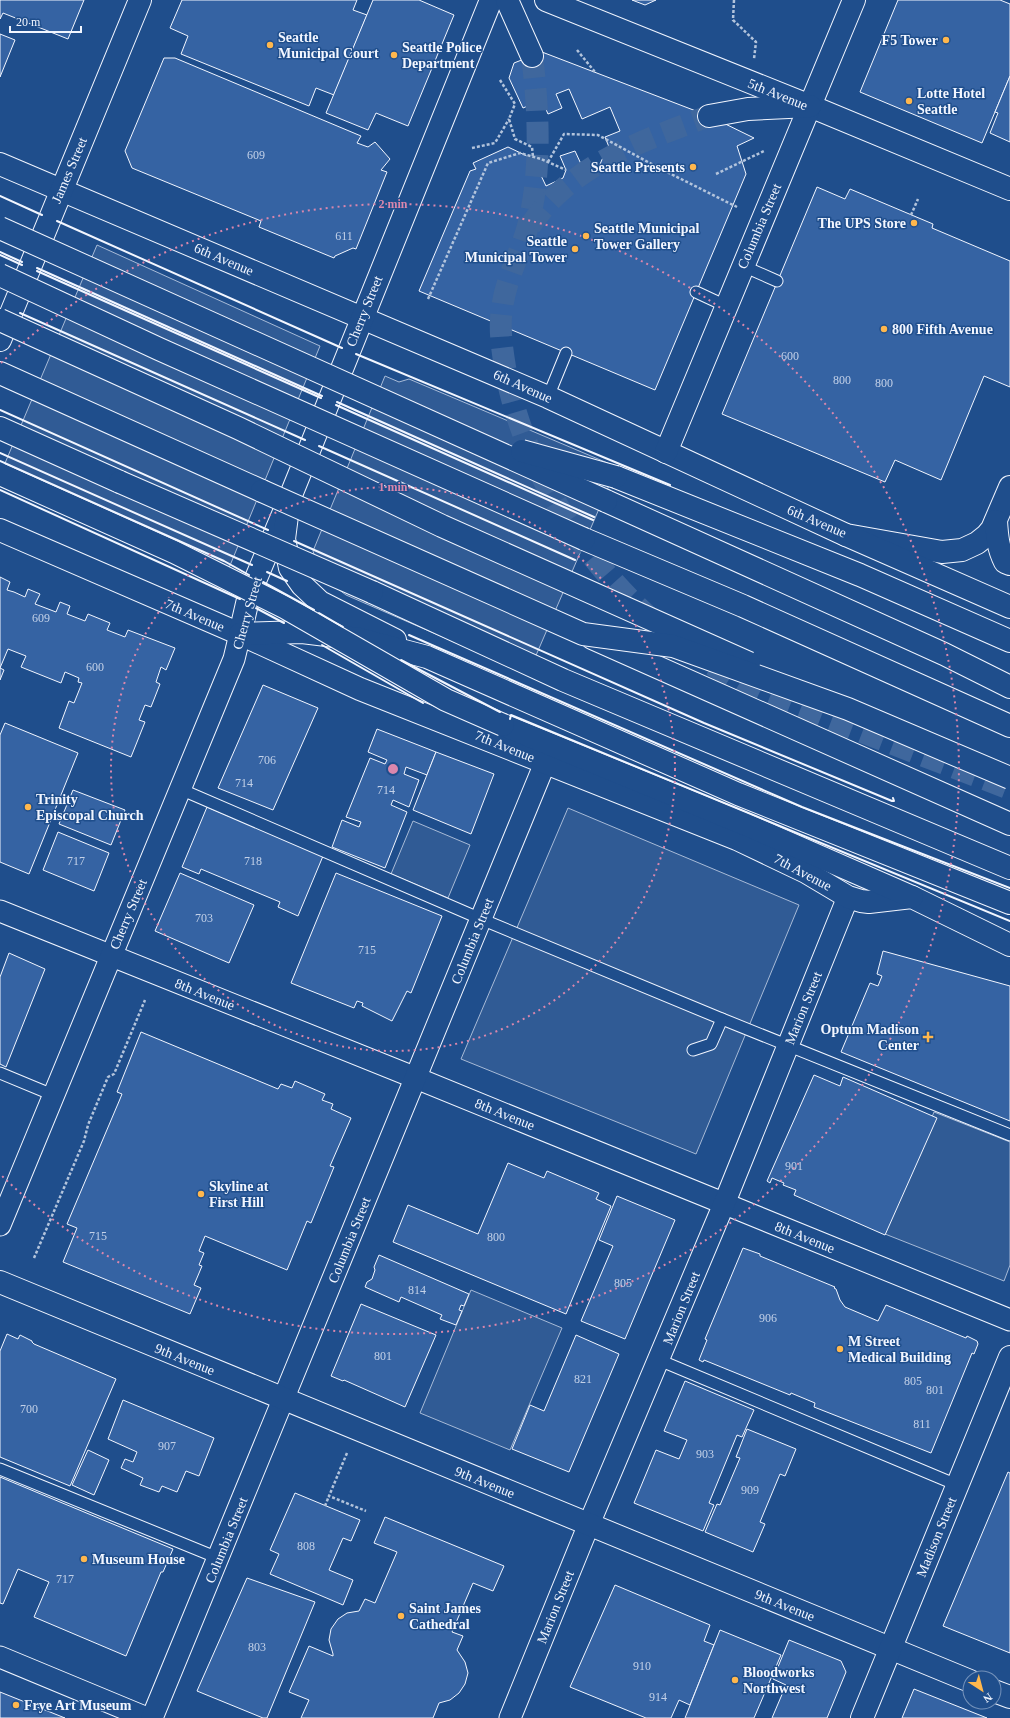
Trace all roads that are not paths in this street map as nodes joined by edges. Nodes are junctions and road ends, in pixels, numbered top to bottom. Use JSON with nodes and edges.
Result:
{"nodes":[{"id":1,"x":140,"y":0,"type":"edge"},
{"id":2,"x":491,"y":0,"type":"edge"},
{"id":3,"x":507,"y":0,"type":"edge"},
{"id":4,"x":546,"y":0,"type":"edge"},
{"id":5,"x":854,"y":0,"type":"edge"},
{"id":6,"x":532,"y":56,"type":"tunnel mouth"},
{"id":7,"x":810,"y":106,"type":"junction"},
{"id":8,"x":709,"y":116,"type":"tunnel mouth"},
{"id":9,"x":0,"y":164,"type":"edge"},
{"id":10,"x":1010,"y":189,"type":"edge"},
{"id":11,"x":61,"y":190,"type":"junction"},
{"id":12,"x":0,"y":228,"type":"edge"},
{"id":13,"x":743,"y":266,"type":"junction"},
{"id":14,"x":0,"y":275,"type":"edge"},
{"id":15,"x":777,"y":281,"type":"dead end"},
{"id":16,"x":696,"y":292,"type":"dead end"},
{"id":17,"x":726,"y":306,"type":"junction"},
{"id":18,"x":362,"y":317,"type":"junction"},
{"id":19,"x":0,"y":320,"type":"edge"},
{"id":20,"x":0,"y":340,"type":"edge"},
{"id":21,"x":566,"y":353,"type":"dead end"},
{"id":22,"x":0,"y":373,"type":"edge"},
{"id":23,"x":548,"y":397,"type":"junction"},
{"id":24,"x":0,"y":428,"type":"edge"},
{"id":25,"x":452,"y":432,"type":"junction"},
{"id":26,"x":666,"y":452,"type":"junction"},
{"id":27,"x":0,"y":474,"type":"edge"},
{"id":28,"x":1010,"y":487,"type":"edge"},
{"id":29,"x":289,"y":500,"type":"junction"},
{"id":30,"x":996,"y":521,"type":"junction"},
{"id":31,"x":0,"y":530,"type":"edge"},
{"id":32,"x":846,"y":535,"type":"junction"},
{"id":33,"x":1010,"y":564,"type":"edge"},
{"id":34,"x":1010,"y":607,"type":"edge"},
{"id":35,"x":240,"y":634,"type":"junction"},
{"id":36,"x":583,"y":634,"type":"junction"},
{"id":37,"x":1010,"y":642,"type":"edge"},
{"id":38,"x":427,"y":657,"type":"junction"},
{"id":39,"x":749,"y":663,"type":"dead end"},
{"id":40,"x":1010,"y":687,"type":"edge"},
{"id":41,"x":1010,"y":726,"type":"edge"},
{"id":42,"x":546,"y":763,"type":"junction"},
{"id":43,"x":1010,"y":778,"type":"edge"},
{"id":44,"x":180,"y":789,"type":"junction"},
{"id":45,"x":1010,"y":824,"type":"edge"},
{"id":46,"x":1010,"y":868,"type":"edge"},
{"id":47,"x":848,"y":897,"type":"junction"},
{"id":48,"x":912,"y":898,"type":"junction"},
{"id":49,"x":1010,"y":903,"type":"edge"},
{"id":50,"x":0,"y":911,"type":"edge"},
{"id":51,"x":481,"y":919,"type":"junction"},
{"id":52,"x":1010,"y":945,"type":"edge"},
{"id":53,"x":111,"y":956,"type":"junction"},
{"id":54,"x":722,"y":1019,"type":"junction"},
{"id":55,"x":787,"y":1045,"type":"junction"},
{"id":56,"x":694,"y":1050,"type":"dead end"},
{"id":57,"x":0,"y":1073,"type":"edge"},
{"id":58,"x":416,"y":1078,"type":"junction"},
{"id":59,"x":53,"y":1095,"type":"junction"},
{"id":60,"x":1010,"y":1135,"type":"edge"},
{"id":61,"x":724,"y":1204,"type":"junction"},
{"id":62,"x":0,"y":1225,"type":"edge"},
{"id":63,"x":0,"y":1282,"type":"edge"},
{"id":64,"x":1010,"y":1320,"type":"edge"},
{"id":65,"x":1010,"y":1357,"type":"edge"},
{"id":66,"x":660,"y":1360,"type":"junction"},
{"id":67,"x":283,"y":1400,"type":"junction"},
{"id":68,"x":0,"y":1469,"type":"edge"},
{"id":69,"x":957,"y":1485,"type":"junction"},
{"id":70,"x":589,"y":1524,"type":"junction"},
{"id":71,"x":218,"y":1558,"type":"junction"},
{"id":72,"x":891,"y":1649,"type":"junction"},
{"id":73,"x":0,"y":1657,"type":"edge"},
{"id":74,"x":962,"y":1678,"type":"edge"},
{"id":75,"x":147,"y":1718,"type":"edge"},
{"id":76,"x":152,"y":1718,"type":"edge"},
{"id":77,"x":510,"y":1718,"type":"edge"},
{"id":78,"x":862,"y":1718,"type":"edge"}],
"edges":[{"from":1,"to":11,"type":"main road","name":"James Street"},
{"from":2,"to":18,"type":"main road","name":"Cherry Street"},
{"from":3,"to":6,"type":"main road"},
{"from":4,"to":7,"type":"main road","name":"5th Avenue"},
{"from":5,"to":7,"type":"main road","name":"Columbia Street"},
{"from":7,"to":8,"type":"main road"},
{"from":7,"to":10,"type":"main road","name":"5th Avenue"},
{"from":7,"to":13,"type":"main road","name":"Columbia Street"},
{"from":9,"to":11,"type":"main road","name":"6th Avenue"},
{"from":11,"to":18,"type":"main road","name":"6th Avenue"},
{"from":11,"to":20,"type":"main road","name":"James Street"},
{"from":12,"to":25,"type":"main road","bridge":true},
{"from":13,"to":15,"type":"lane"},
{"from":13,"to":17,"type":"main road","name":"Columbia Street"},
{"from":14,"to":41,"type":"main road","bridge":true},
{"from":16,"to":17,"type":"lane"},
{"from":17,"to":26,"type":"main road","name":"Columbia Street"},
{"from":18,"to":23,"type":"main road","name":"6th Avenue"},
{"from":18,"to":29,"type":"main road","name":"Cherry Street"},
{"from":19,"to":39,"type":"main road","bridge":true},
{"from":21,"to":23,"type":"lane"},
{"from":22,"to":36,"type":"main road","bridge":true},
{"from":23,"to":26,"type":"main road","name":"6th Avenue"},
{"from":24,"to":46,"type":"main road","bridge":true},
{"from":25,"to":37,"type":"main road","bridge":true},
{"from":25,"to":40,"type":"main road","bridge":true},
{"from":26,"to":32,"type":"main road","name":"6th Avenue"},
{"from":27,"to":48,"type":"main road","bridge":true},
{"from":28,"to":30,"type":"main road"},
{"from":29,"to":35,"type":"main road","name":"Cherry Street"},
{"from":29,"to":38,"type":"main road"},
{"from":30,"to":32,"type":"main road","name":"6th Avenue"},
{"from":30,"to":33,"type":"main road"},
{"from":31,"to":35,"type":"main road","name":"7th Avenue"},
{"from":32,"to":34,"type":"main road"},
{"from":35,"to":38,"type":"main road"},
{"from":35,"to":42,"type":"main road","name":"7th Avenue"},
{"from":35,"to":44,"type":"street","name":"Cherry Street"},
{"from":36,"to":43,"type":"main road","bridge":true},
{"from":36,"to":45,"type":"main road","bridge":true},
{"from":38,"to":49,"type":"main road"},
{"from":42,"to":47,"type":"main road","name":"7th Avenue"},
{"from":42,"to":51,"type":"street","name":"Columbia Street"},
{"from":44,"to":51,"type":"lane"},
{"from":44,"to":53,"type":"street","name":"Cherry Street"},
{"from":47,"to":48,"type":"main road","name":"7th Avenue"},
{"from":47,"to":55,"type":"street","name":"Marion Street"},
{"from":48,"to":52,"type":"main road"},
{"from":50,"to":53,"type":"street","name":"8th Avenue"},
{"from":51,"to":54,"type":"lane"},
{"from":51,"to":58,"type":"street","name":"Columbia Street"},
{"from":53,"to":58,"type":"street","name":"8th Avenue"},
{"from":53,"to":59,"type":"street","name":"Cherry Street"},
{"from":54,"to":55,"type":"lane"},
{"from":54,"to":56,"type":"lane"},
{"from":55,"to":60,"type":"lane"},
{"from":55,"to":61,"type":"street","name":"Marion Street"},
{"from":57,"to":59,"type":"lane"},
{"from":58,"to":61,"type":"street","name":"8th Avenue"},
{"from":58,"to":67,"type":"street","name":"Columbia Street"},
{"from":59,"to":62,"type":"street","name":"Cherry Street"},
{"from":61,"to":64,"type":"street","name":"8th Avenue"},
{"from":61,"to":66,"type":"street","name":"Marion Street"},
{"from":63,"to":67,"type":"main road","name":"9th Avenue"},
{"from":65,"to":69,"type":"main road","name":"Madison Street"},
{"from":66,"to":69,"type":"lane"},
{"from":66,"to":70,"type":"street","name":"Marion Street"},
{"from":67,"to":70,"type":"main road","name":"9th Avenue"},
{"from":67,"to":71,"type":"street","name":"Columbia Street"},
{"from":68,"to":71,"type":"lane"},
{"from":69,"to":72,"type":"main road","name":"Madison Street"},
{"from":70,"to":72,"type":"main road","name":"9th Avenue"},
{"from":70,"to":77,"type":"street","name":"Marion Street"},
{"from":71,"to":76,"type":"street","name":"Columbia Street"},
{"from":72,"to":74,"type":"main road","name":"9th Avenue"},
{"from":72,"to":78,"type":"main road","name":"Madison Street"},
{"from":73,"to":75,"type":"street"}]}
